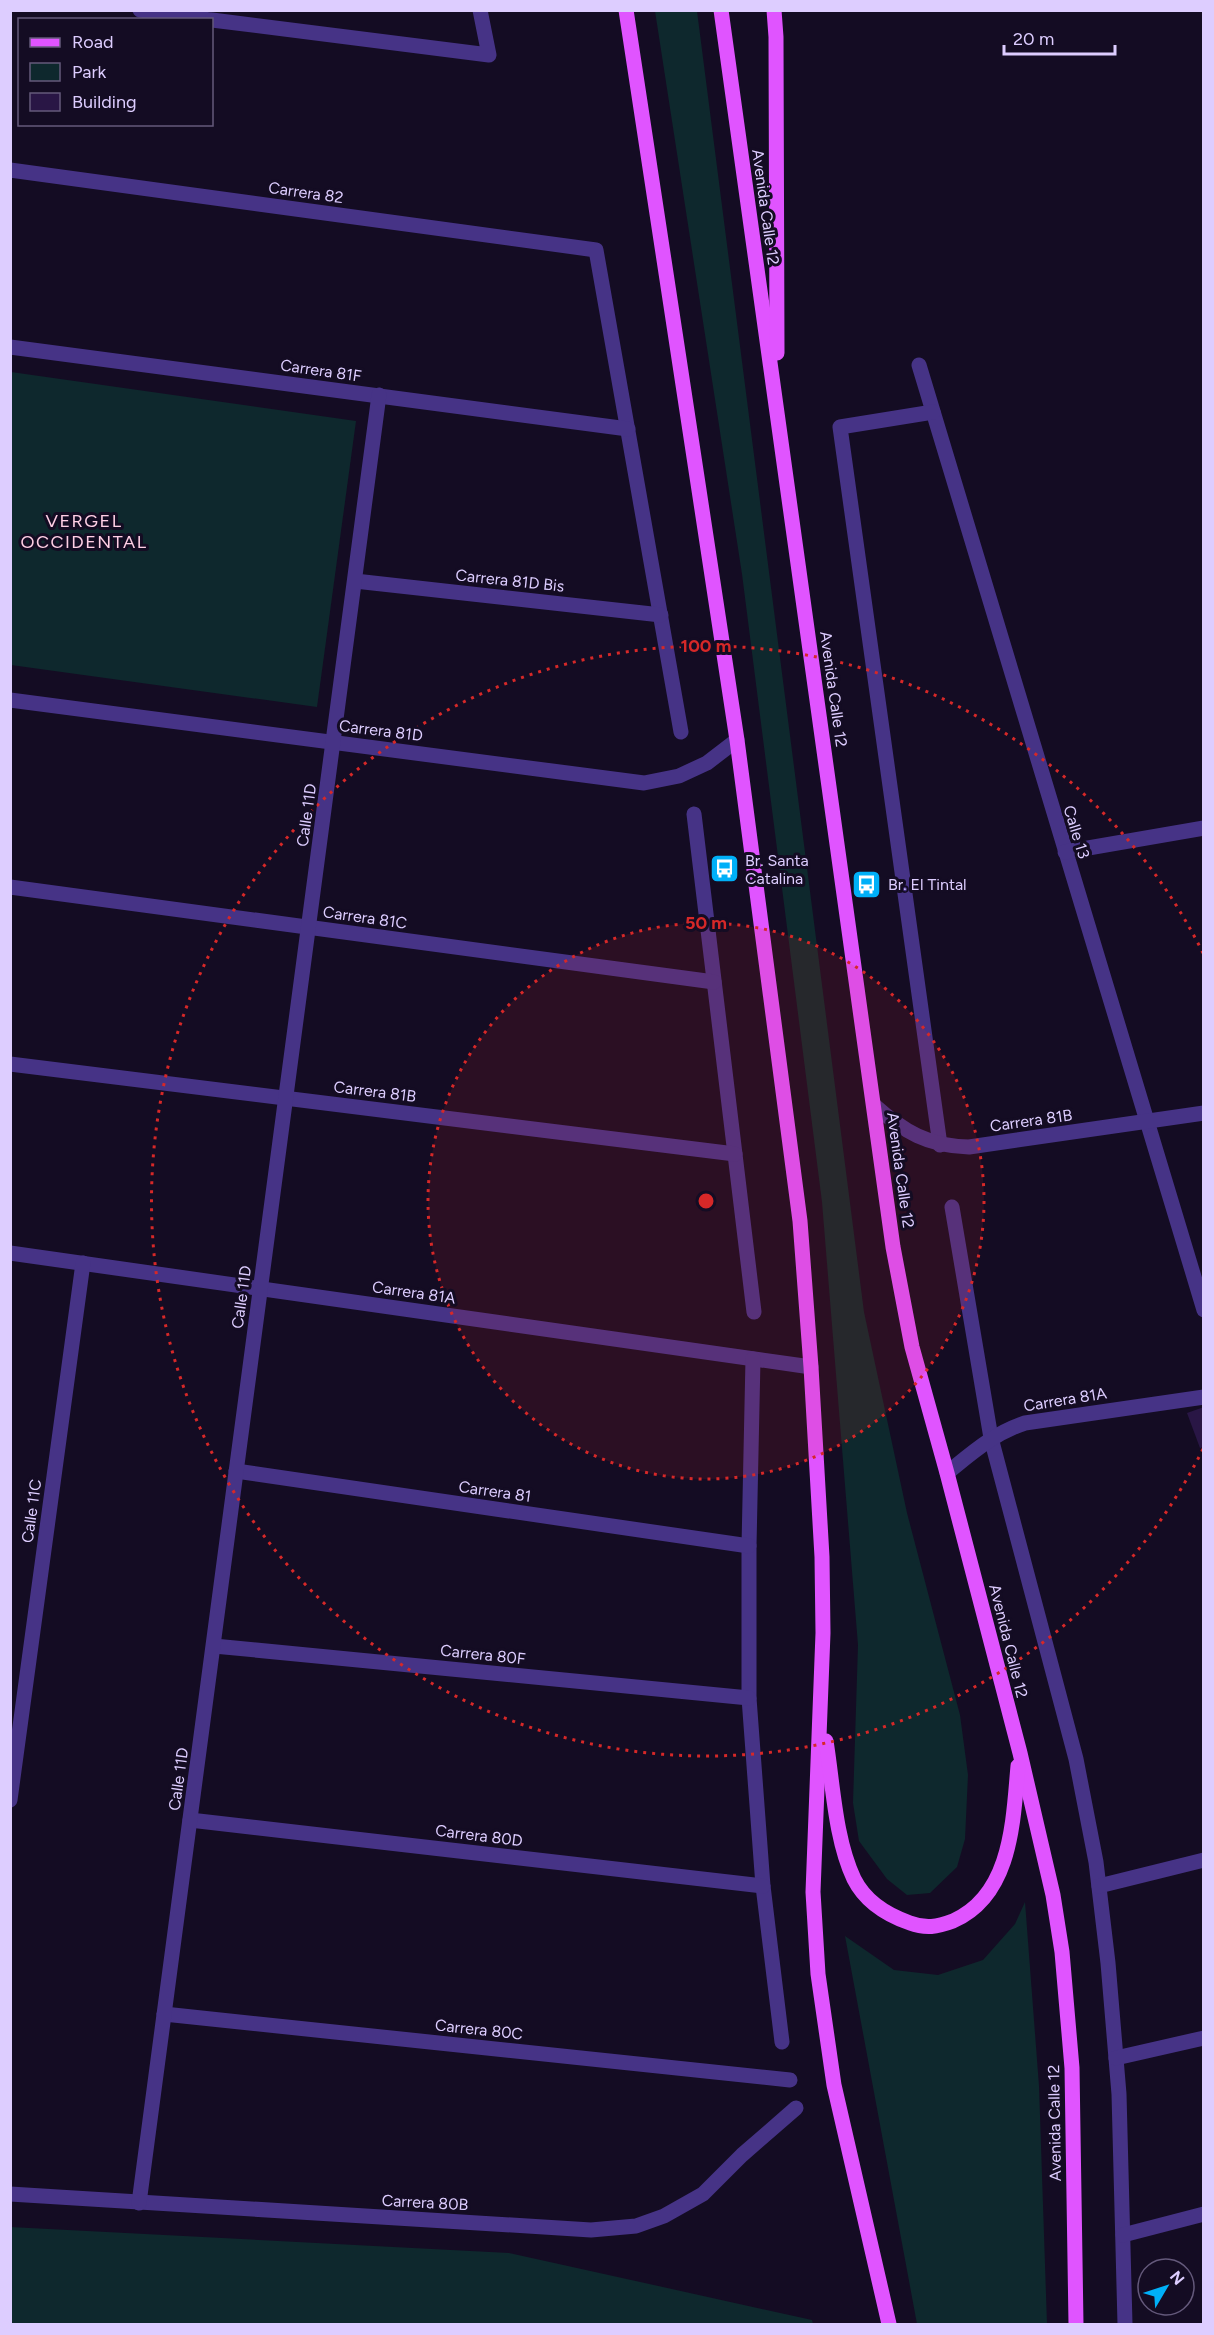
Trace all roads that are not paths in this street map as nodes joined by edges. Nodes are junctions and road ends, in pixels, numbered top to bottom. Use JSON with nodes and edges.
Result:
{"nodes":[{"id":1,"x":140,"y":10,"type":"edge"},
{"id":2,"x":480,"y":10,"type":"edge"},
{"id":3,"x":721,"y":10,"type":"edge"},
{"id":4,"x":774,"y":10,"type":"edge"},
{"id":5,"x":625,"y":11,"type":"edge"},
{"id":6,"x":197,"y":18,"type":"edge"},
{"id":7,"x":213,"y":20,"type":"edge"},
{"id":8,"x":10,"y":170,"type":"edge"},
{"id":9,"x":10,"y":346,"type":"edge"},
{"id":10,"x":919,"y":365,"type":"dead end"},
{"id":11,"x":379,"y":396,"type":"junction"},
{"id":12,"x":777,"y":410,"type":"junction"},
{"id":13,"x":933,"y":412,"type":"junction"},
{"id":14,"x":628,"y":429,"type":"junction"},
{"id":15,"x":355,"y":581,"type":"junction"},
{"id":16,"x":661,"y":615,"type":"junction"},
{"id":17,"x":10,"y":700,"type":"edge"},
{"id":18,"x":681,"y":732,"type":"dead end"},
{"id":19,"x":737,"y":740,"type":"junction"},
{"id":20,"x":333,"y":742,"type":"junction"},
{"id":21,"x":694,"y":814,"type":"dead end"},
{"id":22,"x":1203,"y":828,"type":"edge"},
{"id":23,"x":1065,"y":852,"type":"junction"},
{"id":24,"x":10,"y":888,"type":"edge"},
{"id":25,"x":309,"y":927,"type":"junction"},
{"id":26,"x":714,"y":982,"type":"junction"},
{"id":27,"x":10,"y":1064,"type":"edge"},
{"id":28,"x":286,"y":1098,"type":"junction"},
{"id":29,"x":874,"y":1105,"type":"junction"},
{"id":30,"x":1203,"y":1113,"type":"edge"},
{"id":31,"x":1146,"y":1122,"type":"junction"},
{"id":32,"x":940,"y":1145,"type":"junction"},
{"id":33,"x":735,"y":1154,"type":"junction"},
{"id":34,"x":952,"y":1207,"type":"dead end"},
{"id":35,"x":10,"y":1253,"type":"edge"},
{"id":36,"x":83,"y":1263,"type":"junction"},
{"id":37,"x":261,"y":1288,"type":"junction"},
{"id":38,"x":1203,"y":1310,"type":"edge"},
{"id":39,"x":754,"y":1311,"type":"dead end"},
{"id":40,"x":753,"y":1359,"type":"junction"},
{"id":41,"x":812,"y":1368,"type":"junction"},
{"id":42,"x":1203,"y":1396,"type":"edge"},
{"id":43,"x":991,"y":1438,"type":"junction"},
{"id":44,"x":236,"y":1472,"type":"junction"},
{"id":45,"x":948,"y":1473,"type":"junction"},
{"id":46,"x":749,"y":1546,"type":"junction"},
{"id":47,"x":214,"y":1646,"type":"junction"},
{"id":48,"x":749,"y":1698,"type":"junction"},
{"id":49,"x":821,"y":1705,"type":"junction"},
{"id":50,"x":1020,"y":1753,"type":"junction"},
{"id":51,"x":10,"y":1800,"type":"edge"},
{"id":52,"x":190,"y":1820,"type":"junction"},
{"id":53,"x":1203,"y":1860,"type":"edge"},
{"id":54,"x":763,"y":1886,"type":"junction"},
{"id":55,"x":1099,"y":1887,"type":"junction"},
{"id":56,"x":164,"y":2014,"type":"junction"},
{"id":57,"x":1203,"y":2038,"type":"edge"},
{"id":58,"x":782,"y":2042,"type":"dead end"},
{"id":59,"x":1116,"y":2058,"type":"junction"},
{"id":60,"x":790,"y":2080,"type":"dead end"},
{"id":61,"x":796,"y":2108,"type":"dead end"},
{"id":62,"x":10,"y":2194,"type":"edge"},
{"id":63,"x":139,"y":2203,"type":"junction"},
{"id":64,"x":1203,"y":2214,"type":"edge"},
{"id":65,"x":1123,"y":2235,"type":"junction"},
{"id":66,"x":889,"y":2325,"type":"edge"},
{"id":67,"x":1076,"y":2325,"type":"edge"},
{"id":68,"x":1125,"y":2325,"type":"edge"}],
"edges":[{"from":1,"to":6,"type":"street"},
{"from":2,"to":7,"type":"street"},
{"from":3,"to":12,"type":"main road","name":"Avenida Calle 12"},
{"from":4,"to":12,"type":"main road"},
{"from":5,"to":19,"type":"main road"},
{"from":8,"to":14,"type":"street","name":"Carrera 82"},
{"from":9,"to":11,"type":"street","name":"Carrera 81F"},
{"from":10,"to":13,"type":"street","name":"Calle 13"},
{"from":11,"to":14,"type":"street","name":"Carrera 81F"},
{"from":11,"to":15,"type":"street","name":"Calle 11D"},
{"from":12,"to":29,"type":"main road","name":"Avenida Calle 12"},
{"from":13,"to":23,"type":"street","name":"Calle 13"},
{"from":13,"to":32,"type":"street"},
{"from":14,"to":16,"type":"street"},
{"from":15,"to":16,"type":"street","name":"Carrera 81D Bis"},
{"from":15,"to":20,"type":"street","name":"Calle 11D"},
{"from":16,"to":18,"type":"street"},
{"from":17,"to":20,"type":"street","name":"Carrera 81D"},
{"from":19,"to":20,"type":"street","name":"Carrera 81D"},
{"from":19,"to":41,"type":"main road"},
{"from":20,"to":25,"type":"street","name":"Calle 11D"},
{"from":21,"to":26,"type":"street"},
{"from":22,"to":23,"type":"street"},
{"from":23,"to":31,"type":"street","name":"Calle 13"},
{"from":24,"to":25,"type":"street","name":"Carrera 81C"},
{"from":25,"to":26,"type":"street","name":"Carrera 81C"},
{"from":25,"to":28,"type":"street","name":"Calle 11D"},
{"from":26,"to":33,"type":"street"},
{"from":27,"to":28,"type":"street","name":"Carrera 81B"},
{"from":28,"to":33,"type":"street","name":"Carrera 81B"},
{"from":28,"to":37,"type":"street","name":"Calle 11D"},
{"from":29,"to":32,"type":"street","name":"Carrera 81B"},
{"from":29,"to":45,"type":"main road","name":"Avenida Calle 12"},
{"from":30,"to":31,"type":"street","name":"Carrera 81B"},
{"from":31,"to":32,"type":"street","name":"Carrera 81B"},
{"from":31,"to":38,"type":"street","name":"Calle 13"},
{"from":33,"to":39,"type":"street"},
{"from":34,"to":43,"type":"street"},
{"from":35,"to":36,"type":"street","name":"Carrera 81A"},
{"from":36,"to":37,"type":"street","name":"Carrera 81A"},
{"from":36,"to":51,"type":"street","name":"Calle 11C"},
{"from":37,"to":40,"type":"street","name":"Carrera 81A"},
{"from":37,"to":44,"type":"street","name":"Calle 11D"},
{"from":40,"to":41,"type":"street","name":"Carrera 81A"},
{"from":40,"to":46,"type":"street"},
{"from":41,"to":49,"type":"main road"},
{"from":42,"to":43,"type":"street","name":"Carrera 81A"},
{"from":43,"to":45,"type":"street","name":"Carrera 81A"},
{"from":43,"to":55,"type":"street"},
{"from":44,"to":46,"type":"street","name":"Carrera 81"},
{"from":44,"to":47,"type":"street","name":"Calle 11D"},
{"from":45,"to":50,"type":"main road","name":"Avenida Calle 12"},
{"from":46,"to":48,"type":"street"},
{"from":47,"to":48,"type":"street","name":"Carrera 80F"},
{"from":47,"to":52,"type":"street","name":"Calle 11D"},
{"from":48,"to":54,"type":"street"},
{"from":49,"to":50,"type":"main road"},
{"from":49,"to":66,"type":"main road"},
{"from":50,"to":67,"type":"main road","name":"Avenida Calle 12"},
{"from":52,"to":54,"type":"street","name":"Carrera 80D"},
{"from":52,"to":56,"type":"street","name":"Calle 11D"},
{"from":53,"to":55,"type":"street"},
{"from":54,"to":58,"type":"street"},
{"from":55,"to":59,"type":"street"},
{"from":56,"to":60,"type":"street","name":"Carrera 80C"},
{"from":56,"to":63,"type":"street","name":"Calle 11D"},
{"from":57,"to":59,"type":"street"},
{"from":59,"to":65,"type":"street"},
{"from":61,"to":63,"type":"street","name":"Carrera 80B"},
{"from":62,"to":63,"type":"street","name":"Carrera 80B"},
{"from":64,"to":65,"type":"street"},
{"from":65,"to":68,"type":"street"}]}
